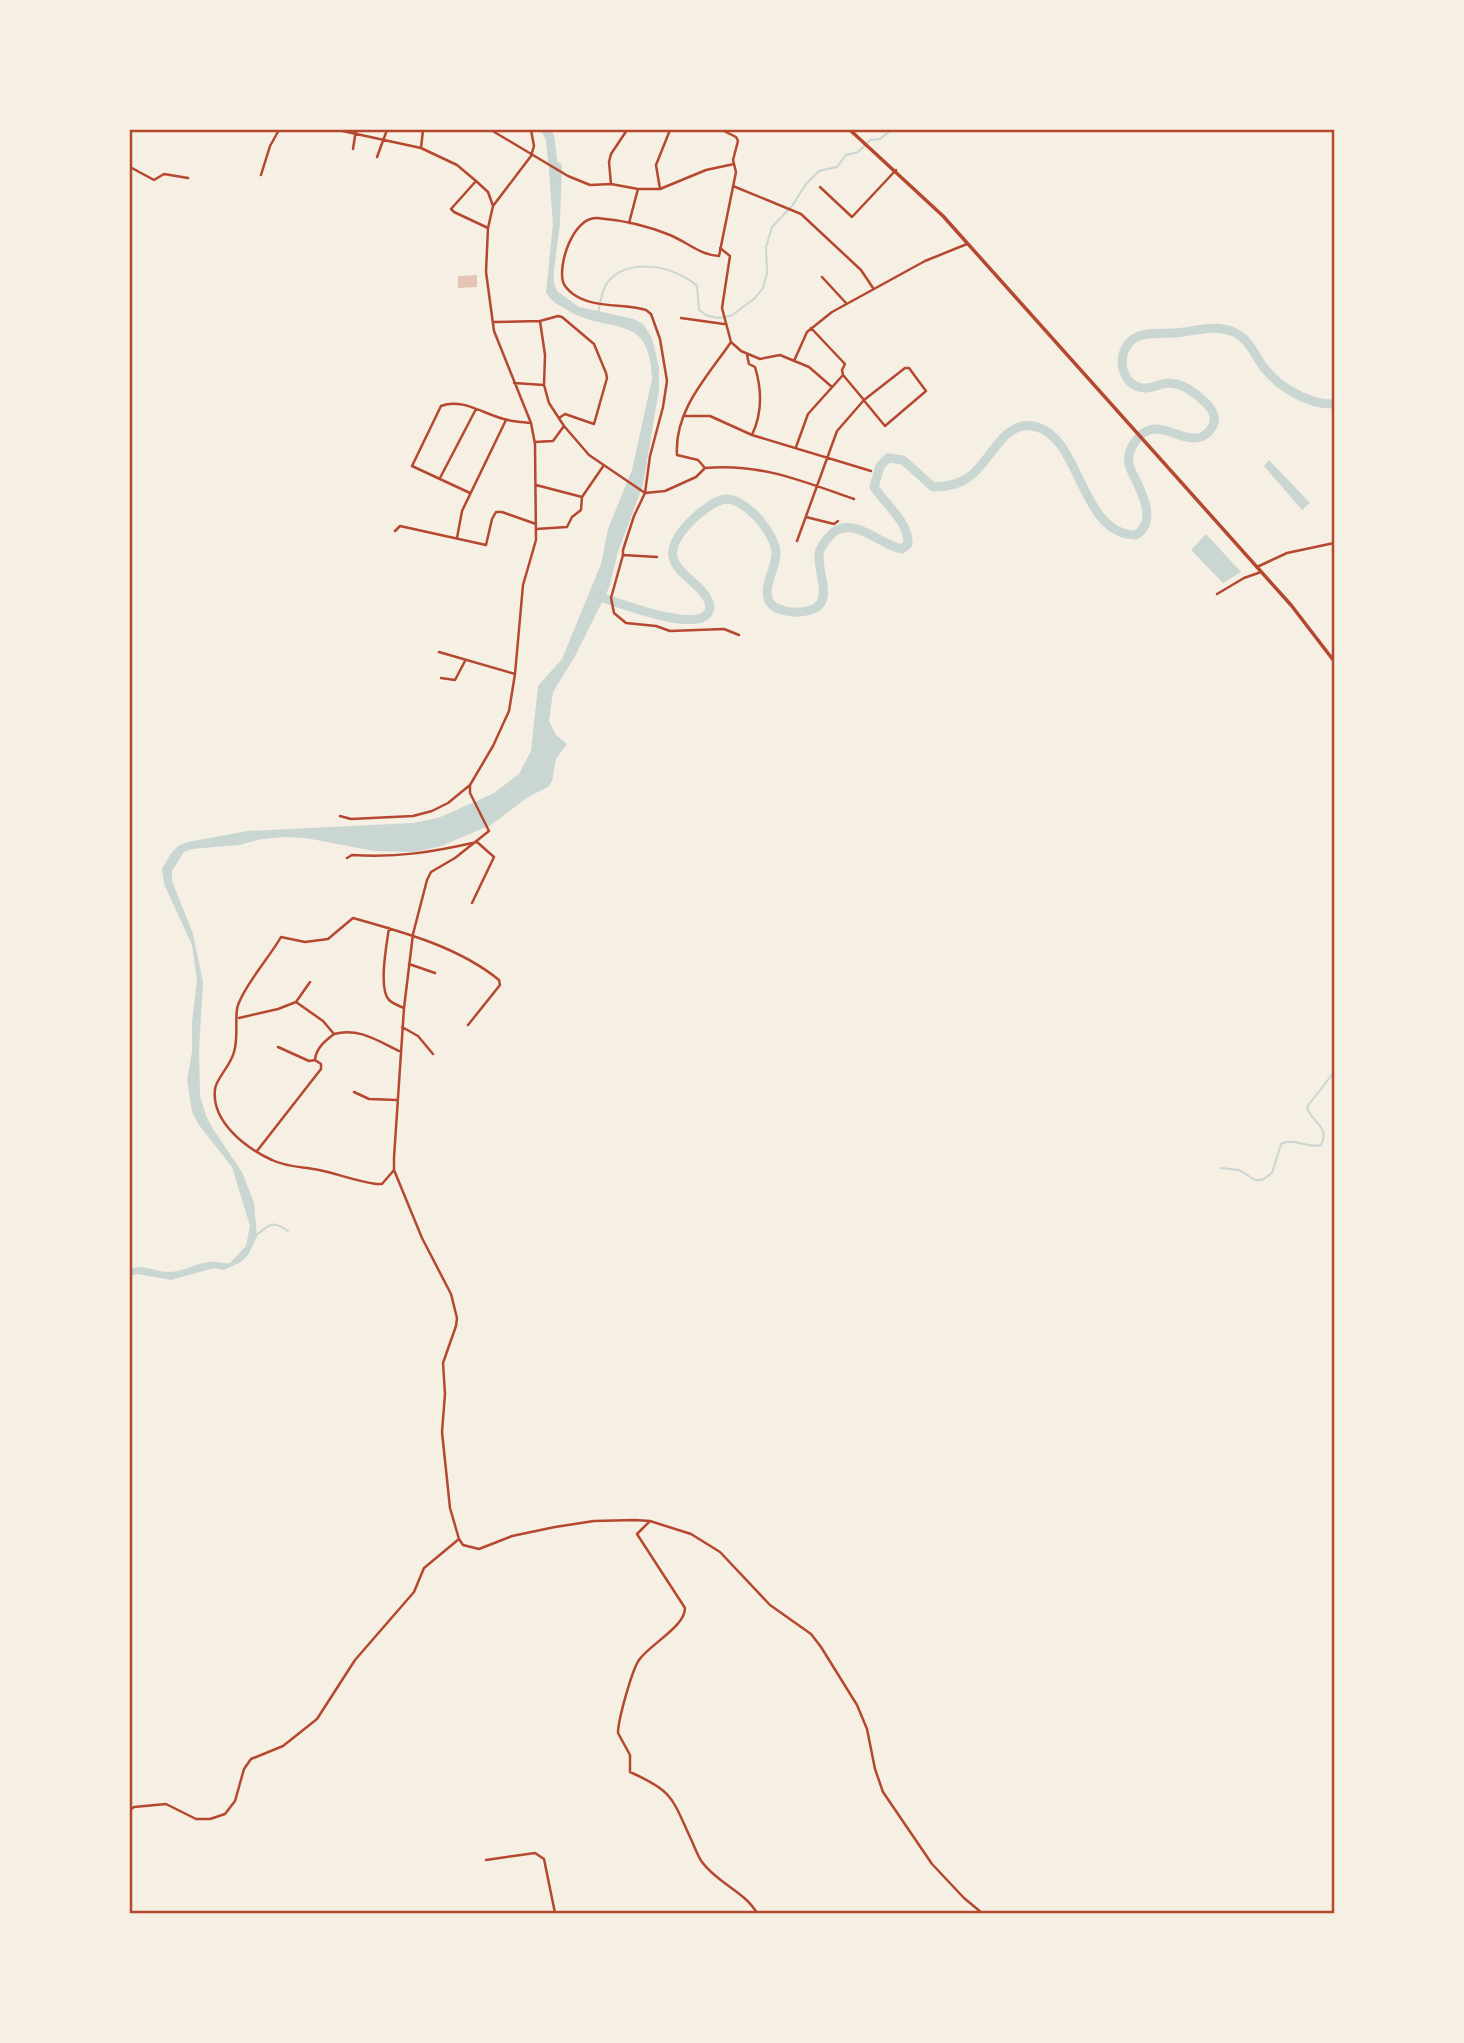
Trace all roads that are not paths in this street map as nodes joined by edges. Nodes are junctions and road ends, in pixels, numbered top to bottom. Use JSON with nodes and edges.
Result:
{"nodes":[{"id":1,"x":279,"y":130,"type":"edge"},
{"id":2,"x":338,"y":130,"type":"edge"},
{"id":3,"x":387,"y":130,"type":"edge"},
{"id":4,"x":423,"y":130,"type":"edge"},
{"id":5,"x":491,"y":130,"type":"edge"},
{"id":6,"x":531,"y":130,"type":"edge"},
{"id":7,"x":626,"y":130,"type":"edge"},
{"id":8,"x":670,"y":130,"type":"edge"},
{"id":9,"x":722,"y":130,"type":"edge"},
{"id":10,"x":850,"y":130,"type":"edge"},
{"id":11,"x":356,"y":131,"type":"edge"},
{"id":12,"x":383,"y":141,"type":"junction"},
{"id":13,"x":421,"y":148,"type":"junction"},
{"id":14,"x":353,"y":149,"type":"dead end"},
{"id":15,"x":531,"y":156,"type":"junction"},
{"id":16,"x":377,"y":157,"type":"dead end"},
{"id":17,"x":734,"y":164,"type":"junction"},
{"id":18,"x":130,"y":167,"type":"edge"},
{"id":19,"x":896,"y":170,"type":"junction"},
{"id":20,"x":261,"y":175,"type":"dead end"},
{"id":21,"x":188,"y":178,"type":"dead end"},
{"id":22,"x":476,"y":181,"type":"junction"},
{"id":23,"x":611,"y":184,"type":"junction"},
{"id":24,"x":733,"y":186,"type":"junction"},
{"id":25,"x":820,"y":187,"type":"dead end"},
{"id":26,"x":638,"y":189,"type":"junction"},
{"id":27,"x":660,"y":189,"type":"junction"},
{"id":28,"x":494,"y":206,"type":"junction"},
{"id":29,"x":629,"y":223,"type":"junction"},
{"id":30,"x":488,"y":228,"type":"junction"},
{"id":31,"x":967,"y":244,"type":"junction"},
{"id":32,"x":720,"y":248,"type":"junction"},
{"id":33,"x":822,"y":277,"type":"dead end"},
{"id":34,"x":873,"y":288,"type":"junction"},
{"id":35,"x":846,"y":303,"type":"junction"},
{"id":36,"x":681,"y":318,"type":"dead end"},
{"id":37,"x":540,"y":321,"type":"junction"},
{"id":38,"x":493,"y":322,"type":"junction"},
{"id":39,"x":724,"y":322,"type":"junction"},
{"id":40,"x":811,"y":328,"type":"junction"},
{"id":41,"x":731,"y":342,"type":"junction"},
{"id":42,"x":747,"y":355,"type":"junction"},
{"id":43,"x":794,"y":361,"type":"junction"},
{"id":44,"x":843,"y":375,"type":"junction"},
{"id":45,"x":514,"y":383,"type":"junction"},
{"id":46,"x":544,"y":385,"type":"junction"},
{"id":47,"x":832,"y":387,"type":"junction"},
{"id":48,"x":864,"y":400,"type":"junction"},
{"id":49,"x":476,"y":408,"type":"junction"},
{"id":50,"x":684,"y":416,"type":"junction"},
{"id":51,"x":559,"y":418,"type":"junction"},
{"id":52,"x":506,"y":420,"type":"junction"},
{"id":53,"x":531,"y":423,"type":"junction"},
{"id":54,"x":564,"y":426,"type":"junction"},
{"id":55,"x":752,"y":435,"type":"junction"},
{"id":56,"x":535,"y":442,"type":"junction"},
{"id":57,"x":796,"y":447,"type":"junction"},
{"id":58,"x":826,"y":457,"type":"junction"},
{"id":59,"x":605,"y":465,"type":"junction"},
{"id":60,"x":705,"y":468,"type":"junction"},
{"id":61,"x":871,"y":471,"type":"dead end"},
{"id":62,"x":440,"y":478,"type":"junction"},
{"id":63,"x":536,"y":485,"type":"junction"},
{"id":64,"x":816,"y":486,"type":"junction"},
{"id":65,"x":644,"y":492,"type":"junction"},
{"id":66,"x":470,"y":493,"type":"junction"},
{"id":67,"x":582,"y":497,"type":"junction"},
{"id":68,"x":854,"y":499,"type":"dead end"},
{"id":69,"x":806,"y":517,"type":"junction"},
{"id":70,"x":838,"y":521,"type":"dead end"},
{"id":71,"x":536,"y":527,"type":"junction"},
{"id":72,"x":395,"y":531,"type":"dead end"},
{"id":73,"x":457,"y":538,"type":"junction"},
{"id":74,"x":797,"y":541,"type":"dead end"},
{"id":75,"x":1335,"y":543,"type":"edge"},
{"id":76,"x":623,"y":555,"type":"junction"},
{"id":77,"x":657,"y":557,"type":"dead end"},
{"id":78,"x":1257,"y":567,"type":"junction"},
{"id":79,"x":1261,"y":572,"type":"junction"},
{"id":80,"x":1217,"y":594,"type":"dead end"},
{"id":81,"x":739,"y":635,"type":"dead end"},
{"id":82,"x":439,"y":652,"type":"dead end"},
{"id":83,"x":465,"y":661,"type":"junction"},
{"id":84,"x":1335,"y":661,"type":"edge"},
{"id":85,"x":515,"y":674,"type":"junction"},
{"id":86,"x":441,"y":678,"type":"dead end"},
{"id":87,"x":470,"y":785,"type":"junction"},
{"id":88,"x":340,"y":816,"type":"dead end"},
{"id":89,"x":477,"y":842,"type":"junction"},
{"id":90,"x":347,"y":858,"type":"dead end"},
{"id":91,"x":472,"y":903,"type":"dead end"},
{"id":92,"x":389,"y":928,"type":"junction"},
{"id":93,"x":414,"y":934,"type":"junction"},
{"id":94,"x":409,"y":964,"type":"junction"},
{"id":95,"x":435,"y":973,"type":"dead end"},
{"id":96,"x":310,"y":982,"type":"dead end"},
{"id":97,"x":296,"y":1002,"type":"junction"},
{"id":98,"x":404,"y":1008,"type":"junction"},
{"id":99,"x":238,"y":1018,"type":"junction"},
{"id":100,"x":468,"y":1025,"type":"dead end"},
{"id":101,"x":402,"y":1027,"type":"junction"},
{"id":102,"x":334,"y":1034,"type":"junction"},
{"id":103,"x":278,"y":1047,"type":"dead end"},
{"id":104,"x":400,"y":1051,"type":"junction"},
{"id":105,"x":433,"y":1054,"type":"dead end"},
{"id":106,"x":315,"y":1060,"type":"junction"},
{"id":107,"x":354,"y":1092,"type":"dead end"},
{"id":108,"x":397,"y":1100,"type":"junction"},
{"id":109,"x":257,"y":1151,"type":"junction"},
{"id":110,"x":394,"y":1170,"type":"junction"},
{"id":111,"x":650,"y":1521,"type":"junction"},
{"id":112,"x":459,"y":1539,"type":"junction"},
{"id":113,"x":130,"y":1810,"type":"edge"},
{"id":114,"x":485,"y":1860,"type":"dead end"},
{"id":115,"x":555,"y":1913,"type":"edge"},
{"id":116,"x":757,"y":1913,"type":"edge"},
{"id":117,"x":982,"y":1913,"type":"edge"}],
"edges":[{"from":1,"to":20,"type":"street"},
{"from":2,"to":11,"type":"street"},
{"from":3,"to":12,"type":"street"},
{"from":4,"to":13,"type":"street"},
{"from":5,"to":15,"type":"street"},
{"from":6,"to":15,"type":"street"},
{"from":7,"to":23,"type":"street"},
{"from":8,"to":27,"type":"street"},
{"from":9,"to":17,"type":"street"},
{"from":10,"to":19,"type":"main road"},
{"from":11,"to":12,"type":"street"},
{"from":11,"to":14,"type":"street"},
{"from":12,"to":13,"type":"street"},
{"from":12,"to":16,"type":"street"},
{"from":13,"to":22,"type":"street"},
{"from":15,"to":23,"type":"street"},
{"from":15,"to":28,"type":"street"},
{"from":17,"to":24,"type":"street"},
{"from":17,"to":27,"type":"street"},
{"from":18,"to":21,"type":"street"},
{"from":19,"to":25,"type":"street"},
{"from":19,"to":31,"type":"main road"},
{"from":22,"to":28,"type":"street"},
{"from":22,"to":30,"type":"street"},
{"from":23,"to":26,"type":"street"},
{"from":24,"to":32,"type":"street"},
{"from":24,"to":34,"type":"street"},
{"from":26,"to":27,"type":"street"},
{"from":26,"to":29,"type":"street"},
{"from":28,"to":30,"type":"street"},
{"from":29,"to":32,"type":"street"},
{"from":29,"to":65,"type":"street"},
{"from":30,"to":38,"type":"street"},
{"from":31,"to":34,"type":"street"},
{"from":31,"to":78,"type":"main road"},
{"from":32,"to":39,"type":"street"},
{"from":33,"to":35,"type":"street"},
{"from":34,"to":35,"type":"street"},
{"from":35,"to":40,"type":"street"},
{"from":36,"to":39,"type":"street"},
{"from":37,"to":38,"type":"street"},
{"from":37,"to":46,"type":"street"},
{"from":37,"to":51,"type":"street"},
{"from":38,"to":45,"type":"street"},
{"from":39,"to":41,"type":"street"},
{"from":40,"to":43,"type":"street"},
{"from":40,"to":44,"type":"street"},
{"from":41,"to":42,"type":"street"},
{"from":41,"to":50,"type":"street"},
{"from":42,"to":43,"type":"street"},
{"from":42,"to":55,"type":"street"},
{"from":43,"to":47,"type":"street"},
{"from":44,"to":47,"type":"street"},
{"from":44,"to":48,"type":"street"},
{"from":45,"to":46,"type":"street"},
{"from":45,"to":53,"type":"street"},
{"from":46,"to":51,"type":"street"},
{"from":47,"to":57,"type":"street"},
{"from":48,"to":48,"type":"street"},
{"from":48,"to":58,"type":"street"},
{"from":49,"to":52,"type":"street"},
{"from":49,"to":62,"type":"street"},
{"from":49,"to":62,"type":"street"},
{"from":50,"to":55,"type":"street"},
{"from":50,"to":60,"type":"street"},
{"from":51,"to":54,"type":"street"},
{"from":52,"to":53,"type":"street"},
{"from":52,"to":66,"type":"street"},
{"from":53,"to":56,"type":"street"},
{"from":54,"to":56,"type":"street"},
{"from":54,"to":59,"type":"street"},
{"from":55,"to":57,"type":"street"},
{"from":56,"to":63,"type":"street"},
{"from":57,"to":58,"type":"street"},
{"from":58,"to":61,"type":"street"},
{"from":58,"to":64,"type":"street"},
{"from":59,"to":65,"type":"street"},
{"from":59,"to":67,"type":"street"},
{"from":60,"to":64,"type":"street"},
{"from":60,"to":65,"type":"street"},
{"from":62,"to":66,"type":"street"},
{"from":63,"to":67,"type":"street"},
{"from":63,"to":71,"type":"street"},
{"from":64,"to":68,"type":"street"},
{"from":64,"to":69,"type":"street"},
{"from":65,"to":76,"type":"street"},
{"from":66,"to":73,"type":"street"},
{"from":67,"to":71,"type":"street"},
{"from":69,"to":70,"type":"street"},
{"from":69,"to":74,"type":"street"},
{"from":71,"to":73,"type":"street"},
{"from":71,"to":85,"type":"street"},
{"from":72,"to":73,"type":"street"},
{"from":75,"to":78,"type":"street"},
{"from":76,"to":77,"type":"street"},
{"from":76,"to":81,"type":"street"},
{"from":78,"to":79,"type":"main road"},
{"from":79,"to":80,"type":"street"},
{"from":79,"to":84,"type":"main road"},
{"from":82,"to":83,"type":"street"},
{"from":83,"to":85,"type":"street"},
{"from":83,"to":86,"type":"street"},
{"from":85,"to":87,"type":"street"},
{"from":87,"to":88,"type":"street"},
{"from":87,"to":89,"type":"street"},
{"from":89,"to":90,"type":"street"},
{"from":89,"to":91,"type":"street"},
{"from":89,"to":93,"type":"street"},
{"from":92,"to":93,"type":"street"},
{"from":92,"to":98,"type":"street"},
{"from":92,"to":99,"type":"street"},
{"from":93,"to":94,"type":"street"},
{"from":93,"to":100,"type":"street"},
{"from":94,"to":95,"type":"street"},
{"from":94,"to":98,"type":"street"},
{"from":96,"to":97,"type":"street"},
{"from":97,"to":99,"type":"street"},
{"from":97,"to":102,"type":"street"},
{"from":98,"to":101,"type":"street"},
{"from":99,"to":109,"type":"street"},
{"from":101,"to":104,"type":"street"},
{"from":101,"to":105,"type":"street"},
{"from":102,"to":104,"type":"street"},
{"from":102,"to":106,"type":"street"},
{"from":103,"to":106,"type":"street"},
{"from":104,"to":108,"type":"street"},
{"from":106,"to":109,"type":"street"},
{"from":107,"to":108,"type":"street"},
{"from":108,"to":110,"type":"street"},
{"from":109,"to":110,"type":"street"},
{"from":110,"to":112,"type":"street"},
{"from":111,"to":112,"type":"street"},
{"from":111,"to":116,"type":"street"},
{"from":111,"to":117,"type":"street"},
{"from":112,"to":113,"type":"street"},
{"from":114,"to":115,"type":"street"}]}
